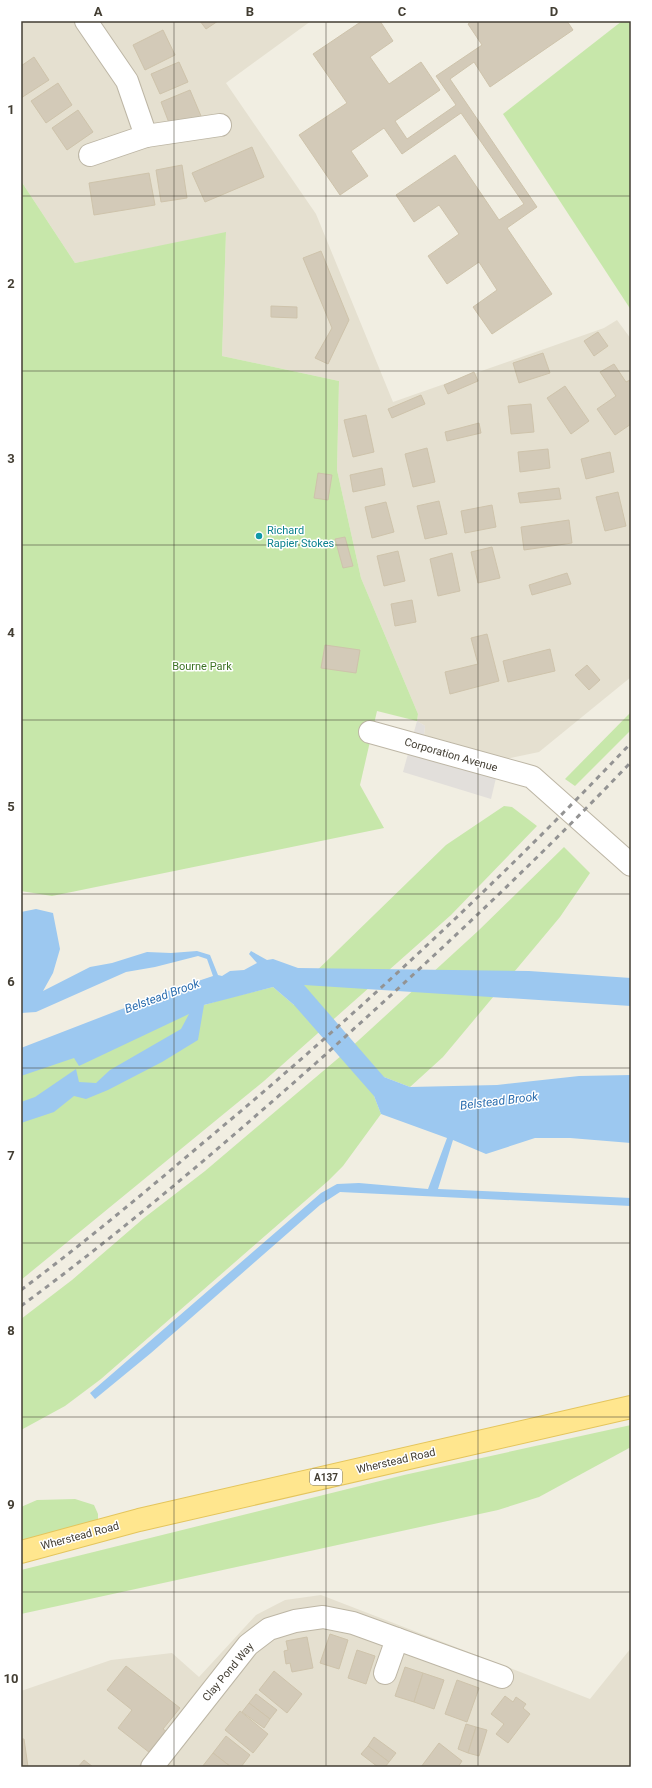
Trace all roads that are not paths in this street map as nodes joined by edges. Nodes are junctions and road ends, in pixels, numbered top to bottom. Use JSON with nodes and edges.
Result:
{"nodes":[{"id":1,"x":92,"y":23,"type":"edge"},
{"id":2,"x":220,"y":125,"type":"dead end"},
{"id":3,"x":146,"y":136,"type":"junction"},
{"id":4,"x":90,"y":155,"type":"dead end"},
{"id":5,"x":370,"y":732,"type":"dead end"},
{"id":6,"x":631,"y":866,"type":"edge"},
{"id":7,"x":631,"y":1408,"type":"edge"},
{"id":8,"x":21,"y":1552,"type":"edge"},
{"id":9,"x":397,"y":1639,"type":"junction"},
{"id":10,"x":385,"y":1672,"type":"dead end"},
{"id":11,"x":502,"y":1677,"type":"dead end"},
{"id":12,"x":152,"y":1767,"type":"edge"}],
"edges":[{"from":1,"to":3,"type":"street"},
{"from":2,"to":3,"type":"street"},
{"from":3,"to":4,"type":"street"},
{"from":5,"to":6,"type":"street","name":"Corporation Avenue"},
{"from":7,"to":8,"type":"main road","name":"Wherstead Road","number":"A137"},
{"from":9,"to":10,"type":"street"},
{"from":9,"to":11,"type":"street","name":"Clay Pond Way"},
{"from":9,"to":12,"type":"street","name":"Clay Pond Way"}]}
